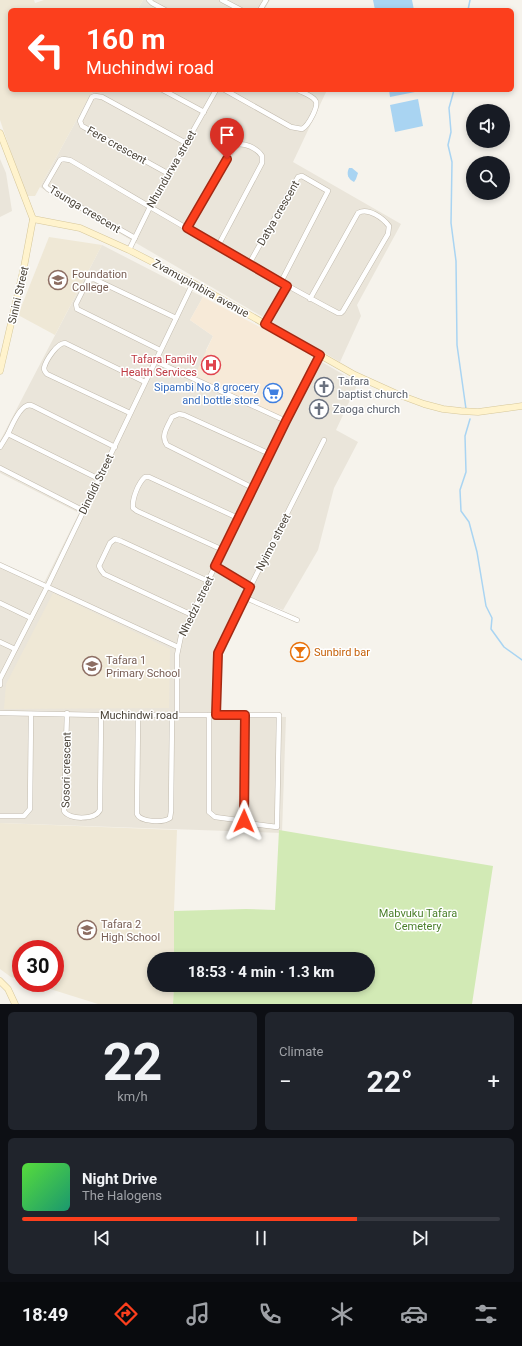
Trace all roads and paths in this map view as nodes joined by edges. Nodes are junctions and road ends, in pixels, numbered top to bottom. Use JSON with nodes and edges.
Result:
{"nodes":[{"id":1,"x":149,"y":0,"type":"edge"},
{"id":2,"x":222,"y":0,"type":"edge"},
{"id":3,"x":161,"y":8,"type":"edge"},
{"id":4,"x":236,"y":8,"type":"edge"},
{"id":5,"x":167,"y":92,"type":"edge"},
{"id":6,"x":215,"y":92,"type":"edge"},
{"id":7,"x":229,"y":92,"type":"edge"},
{"id":8,"x":302,"y":92,"type":"edge"},
{"id":9,"x":204,"y":112,"type":"junction"},
{"id":10,"x":0,"y":133,"type":"edge"},
{"id":11,"x":186,"y":143,"type":"junction"},
{"id":12,"x":168,"y":174,"type":"junction"},
{"id":13,"x":150,"y":207,"type":"junction"},
{"id":14,"x":33,"y":220,"type":"junction"},
{"id":15,"x":187,"y":228,"type":"junction"},
{"id":16,"x":134,"y":238,"type":"junction"},
{"id":17,"x":218,"y":246,"type":"junction"},
{"id":18,"x":129,"y":250,"type":"junction"},
{"id":19,"x":249,"y":264,"type":"junction"},
{"id":20,"x":281,"y":282,"type":"junction"},
{"id":21,"x":193,"y":283,"type":"junction"},
{"id":22,"x":287,"y":286,"type":"junction"},
{"id":23,"x":310,"y":299,"type":"junction"},
{"id":24,"x":176,"y":318,"type":"junction"},
{"id":25,"x":265,"y":324,"type":"junction"},
{"id":26,"x":160,"y":350,"type":"junction"},
{"id":27,"x":320,"y":355,"type":"junction"},
{"id":28,"x":155,"y":361,"type":"junction"},
{"id":29,"x":0,"y":371,"type":"edge"},
{"id":30,"x":145,"y":382,"type":"junction"},
{"id":31,"x":522,"y":406,"type":"edge"},
{"id":32,"x":130,"y":413,"type":"junction"},
{"id":33,"x":286,"y":421,"type":"junction"},
{"id":34,"x":8,"y":434,"type":"junction"},
{"id":35,"x":324,"y":440,"type":"dead end"},
{"id":36,"x":0,"y":447,"type":"edge"},
{"id":37,"x":114,"y":447,"type":"junction"},
{"id":38,"x":270,"y":454,"type":"junction"},
{"id":39,"x":0,"y":468,"type":"edge"},
{"id":40,"x":99,"y":478,"type":"junction"},
{"id":41,"x":253,"y":488,"type":"junction"},
{"id":42,"x":84,"y":510,"type":"junction"},
{"id":43,"x":238,"y":518,"type":"junction"},
{"id":44,"x":222,"y":550,"type":"junction"},
{"id":45,"x":0,"y":565,"type":"edge"},
{"id":46,"x":215,"y":566,"type":"junction"},
{"id":47,"x":208,"y":581,"type":"junction"},
{"id":48,"x":48,"y":587,"type":"junction"},
{"id":49,"x":250,"y":587,"type":"junction"},
{"id":50,"x":246,"y":598,"type":"junction"},
{"id":51,"x":0,"y":603,"type":"edge"},
{"id":52,"x":190,"y":614,"type":"junction"},
{"id":53,"x":31,"y":618,"type":"junction"},
{"id":54,"x":297,"y":620,"type":"dead end"},
{"id":55,"x":0,"y":642,"type":"edge"},
{"id":56,"x":178,"y":648,"type":"junction"},
{"id":57,"x":15,"y":649,"type":"junction"},
{"id":58,"x":0,"y":679,"type":"edge"},
{"id":59,"x":0,"y":685,"type":"edge"},
{"id":60,"x":0,"y":713,"type":"edge"},
{"id":61,"x":31,"y":714,"type":"junction"},
{"id":62,"x":67,"y":714,"type":"junction"},
{"id":63,"x":209,"y":714,"type":"junction"},
{"id":64,"x":101,"y":715,"type":"junction"},
{"id":65,"x":138,"y":715,"type":"junction"},
{"id":66,"x":175,"y":715,"type":"junction"},
{"id":67,"x":216,"y":715,"type":"junction"},
{"id":68,"x":245,"y":715,"type":"junction"},
{"id":69,"x":0,"y":816,"type":"edge"},
{"id":70,"x":244,"y":821,"type":"junction"},
{"id":71,"x":0,"y":981,"type":"edge"},
{"id":72,"x":15,"y":1004,"type":"edge"}],
"edges":[{"from":1,"to":3,"type":"street"},
{"from":2,"to":4,"type":"street"},
{"from":5,"to":9,"type":"street"},
{"from":6,"to":9,"type":"street","name":"Nhundurwa street"},
{"from":7,"to":8,"type":"street"},
{"from":9,"to":11,"type":"street","name":"Nhundurwa street"},
{"from":10,"to":14,"type":"street"},
{"from":11,"to":12,"type":"street","name":"Nhundurwa street"},
{"from":11,"to":12,"type":"street","name":"Fere crescent"},
{"from":12,"to":13,"type":"street","name":"Nhundurwa street"},
{"from":13,"to":15,"type":"street"},
{"from":13,"to":16,"type":"street","name":"Nhundurwa street"},
{"from":13,"to":16,"type":"street","name":"Tsunga crescent"},
{"from":14,"to":18,"type":"street","name":"Zvamupimbira avenue"},
{"from":14,"to":29,"type":"street","name":"Sinini Street"},
{"from":15,"to":17,"type":"street"},
{"from":15,"to":17,"type":"street"},
{"from":16,"to":18,"type":"street","name":"Nhundurwa street"},
{"from":17,"to":19,"type":"street"},
{"from":18,"to":21,"type":"street","name":"Zvamupimbira avenue"},
{"from":19,"to":20,"type":"street"},
{"from":19,"to":20,"type":"street","name":"Datya crescent"},
{"from":20,"to":22,"type":"street"},
{"from":21,"to":24,"type":"street","name":"Dindidi Street"},
{"from":21,"to":25,"type":"street","name":"Zvamupimbira avenue"},
{"from":22,"to":23,"type":"street"},
{"from":22,"to":25,"type":"street"},
{"from":23,"to":23,"type":"street"},
{"from":24,"to":26,"type":"street","name":"Dindidi Street"},
{"from":24,"to":26,"type":"street"},
{"from":25,"to":27,"type":"street","name":"Zvamupimbira avenue"},
{"from":26,"to":28,"type":"street","name":"Dindidi Street"},
{"from":27,"to":31,"type":"street","name":"Zvamupimbira avenue"},
{"from":27,"to":33,"type":"street","name":"Nhedzi street"},
{"from":28,"to":30,"type":"street","name":"Dindidi Street"},
{"from":28,"to":33,"type":"street"},
{"from":30,"to":32,"type":"street","name":"Dindidi Street"},
{"from":30,"to":32,"type":"street"},
{"from":32,"to":37,"type":"street","name":"Dindidi Street"},
{"from":33,"to":38,"type":"street","name":"Nhedzi street"},
{"from":34,"to":36,"type":"street"},
{"from":34,"to":37,"type":"street"},
{"from":34,"to":40,"type":"street"},
{"from":35,"to":49,"type":"street","name":"Nyimo street"},
{"from":37,"to":40,"type":"street","name":"Dindidi Street"},
{"from":38,"to":41,"type":"street","name":"Nhedzi street"},
{"from":38,"to":41,"type":"street"},
{"from":39,"to":42,"type":"street"},
{"from":40,"to":42,"type":"street","name":"Dindidi Street"},
{"from":41,"to":43,"type":"street","name":"Nhedzi street"},
{"from":42,"to":48,"type":"street","name":"Dindidi Street"},
{"from":43,"to":44,"type":"street","name":"Nhedzi street"},
{"from":43,"to":44,"type":"street"},
{"from":44,"to":46,"type":"street","name":"Nhedzi street"},
{"from":45,"to":48,"type":"street"},
{"from":46,"to":47,"type":"street","name":"Nhedzi street"},
{"from":46,"to":49,"type":"street"},
{"from":47,"to":52,"type":"street","name":"Nhedzi street"},
{"from":47,"to":52,"type":"street"},
{"from":48,"to":53,"type":"street","name":"Dindidi Street"},
{"from":48,"to":56,"type":"street"},
{"from":49,"to":50,"type":"street","name":"Nyimo street"},
{"from":50,"to":54,"type":"street"},
{"from":50,"to":67,"type":"street","name":"Nyimo street"},
{"from":51,"to":53,"type":"street"},
{"from":52,"to":56,"type":"street","name":"Nhedzi street"},
{"from":53,"to":57,"type":"street","name":"Dindidi Street"},
{"from":55,"to":57,"type":"street"},
{"from":56,"to":66,"type":"street","name":"Nhedzi street"},
{"from":57,"to":58,"type":"street","name":"Dindidi Street"},
{"from":58,"to":59,"type":"street","name":"Dindidi Street"},
{"from":60,"to":61,"type":"street","name":"Muchindwi road"},
{"from":61,"to":62,"type":"street","name":"Muchindwi road"},
{"from":61,"to":69,"type":"street"},
{"from":62,"to":64,"type":"street","name":"Muchindwi road"},
{"from":62,"to":64,"type":"street","name":"Sosori crescent"},
{"from":63,"to":66,"type":"street","name":"Muchindwi road"},
{"from":63,"to":67,"type":"street","name":"Muchindwi road"},
{"from":63,"to":70,"type":"street"},
{"from":64,"to":65,"type":"street","name":"Muchindwi road"},
{"from":65,"to":66,"type":"street","name":"Muchindwi road"},
{"from":65,"to":66,"type":"street","name":"Nhedzi street"},
{"from":67,"to":68,"type":"street","name":"Muchindwi road"},
{"from":68,"to":70,"type":"street"},
{"from":68,"to":70,"type":"street","name":"Muchindwi road"},
{"from":71,"to":72,"type":"street"}]}
